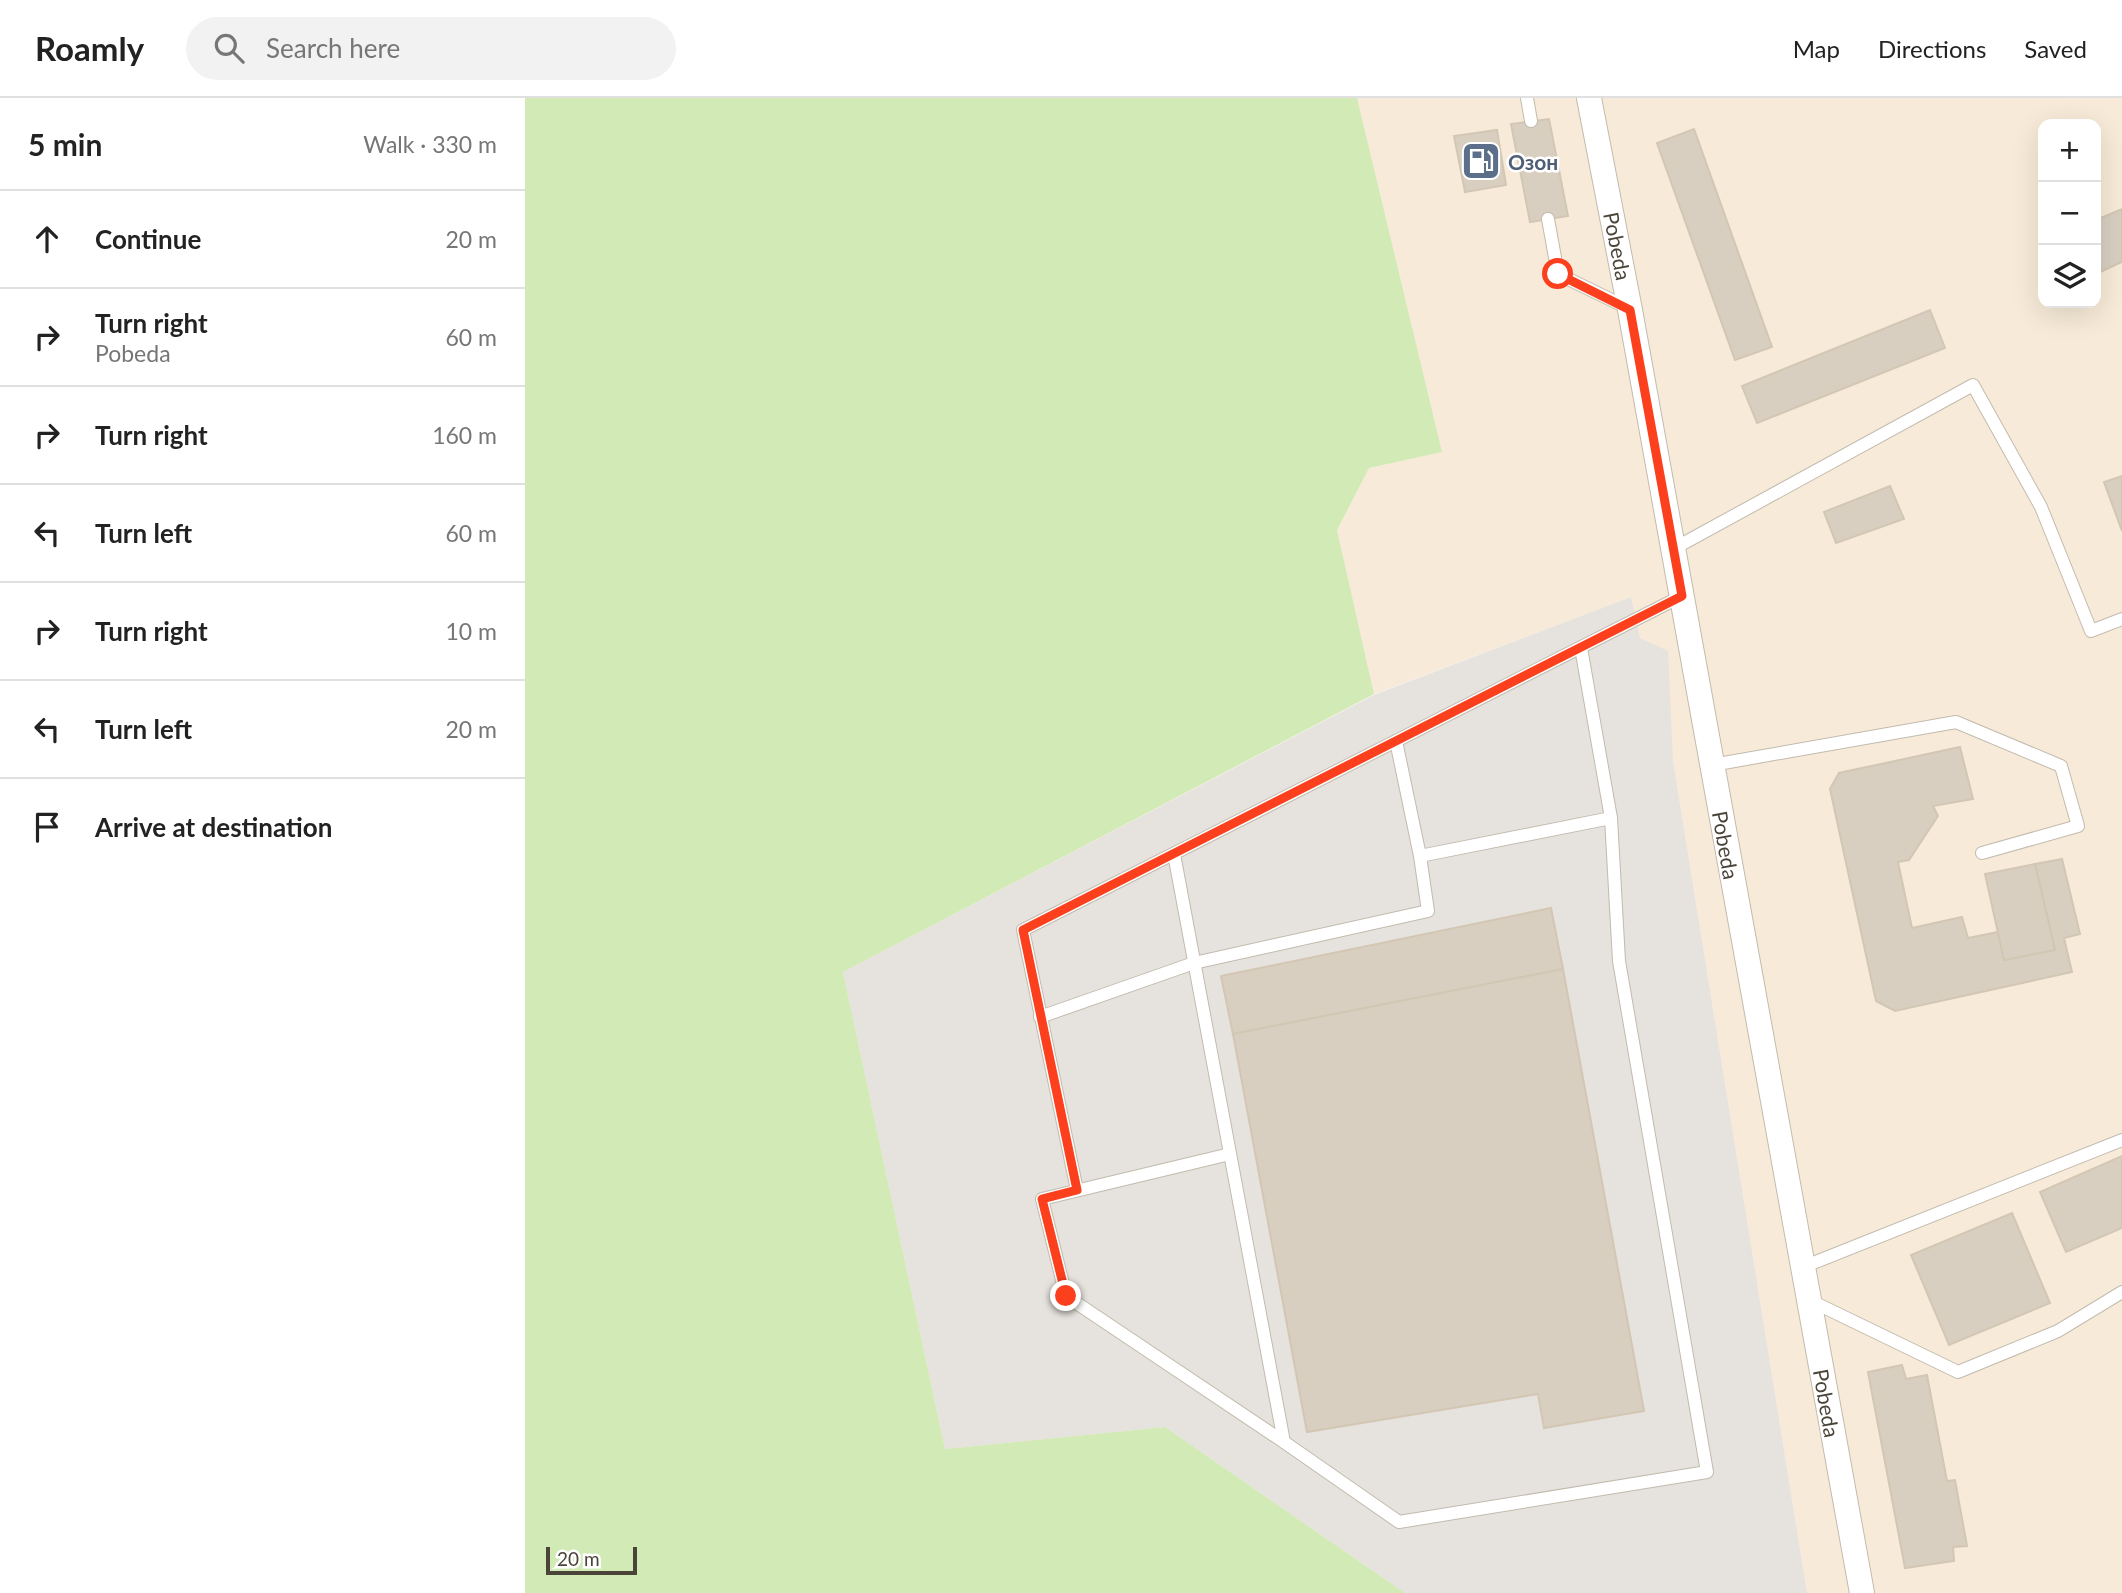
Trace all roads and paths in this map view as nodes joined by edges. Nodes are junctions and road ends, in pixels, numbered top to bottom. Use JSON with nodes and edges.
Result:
{"nodes":[{"id":1,"x":1527,"y":98,"type":"edge"},
{"id":2,"x":1589,"y":98,"type":"edge"},
{"id":3,"x":1531,"y":121,"type":"dead end"},
{"id":4,"x":1548,"y":219,"type":"dead end"},
{"id":5,"x":1630,"y":310,"type":"junction"},
{"id":6,"x":1673,"y":549,"type":"junction"},
{"id":7,"x":1682,"y":596,"type":"junction"},
{"id":8,"x":2122,"y":619,"type":"edge"},
{"id":9,"x":1581,"y":648,"type":"junction"},
{"id":10,"x":1396,"y":741,"type":"junction"},
{"id":11,"x":1712,"y":765,"type":"junction"},
{"id":12,"x":1611,"y":818,"type":"junction"},
{"id":13,"x":1982,"y":853,"type":"dead end"},
{"id":14,"x":1174,"y":854,"type":"junction"},
{"id":15,"x":1420,"y":856,"type":"junction"},
{"id":16,"x":1194,"y":963,"type":"junction"},
{"id":17,"x":1040,"y":1017,"type":"junction"},
{"id":18,"x":2122,"y":1140,"type":"edge"},
{"id":19,"x":1230,"y":1154,"type":"junction"},
{"id":20,"x":1077,"y":1190,"type":"junction"},
{"id":21,"x":1803,"y":1267,"type":"junction"},
{"id":22,"x":2122,"y":1292,"type":"edge"},
{"id":23,"x":1809,"y":1300,"type":"junction"},
{"id":24,"x":1284,"y":1442,"type":"junction"},
{"id":25,"x":1862,"y":1593,"type":"edge"}],
"edges":[{"from":1,"to":3,"type":"lane"},
{"from":2,"to":5,"type":"street","name":"Pobeda"},
{"from":4,"to":5,"type":"lane"},
{"from":5,"to":6,"type":"street","name":"Pobeda"},
{"from":6,"to":7,"type":"street","name":"Pobeda"},
{"from":6,"to":8,"type":"lane"},
{"from":7,"to":9,"type":"lane"},
{"from":7,"to":11,"type":"street","name":"Pobeda"},
{"from":9,"to":10,"type":"lane"},
{"from":9,"to":12,"type":"lane"},
{"from":10,"to":14,"type":"lane"},
{"from":10,"to":15,"type":"lane"},
{"from":11,"to":13,"type":"lane"},
{"from":11,"to":21,"type":"street","name":"Pobeda"},
{"from":12,"to":15,"type":"lane"},
{"from":12,"to":24,"type":"lane"},
{"from":14,"to":16,"type":"lane"},
{"from":14,"to":17,"type":"lane"},
{"from":15,"to":16,"type":"lane"},
{"from":16,"to":17,"type":"lane"},
{"from":16,"to":19,"type":"lane"},
{"from":17,"to":20,"type":"lane"},
{"from":18,"to":21,"type":"lane"},
{"from":19,"to":20,"type":"lane"},
{"from":19,"to":24,"type":"lane"},
{"from":20,"to":24,"type":"lane"},
{"from":21,"to":23,"type":"street","name":"Pobeda"},
{"from":22,"to":23,"type":"lane"},
{"from":23,"to":25,"type":"street","name":"Pobeda"}]}
